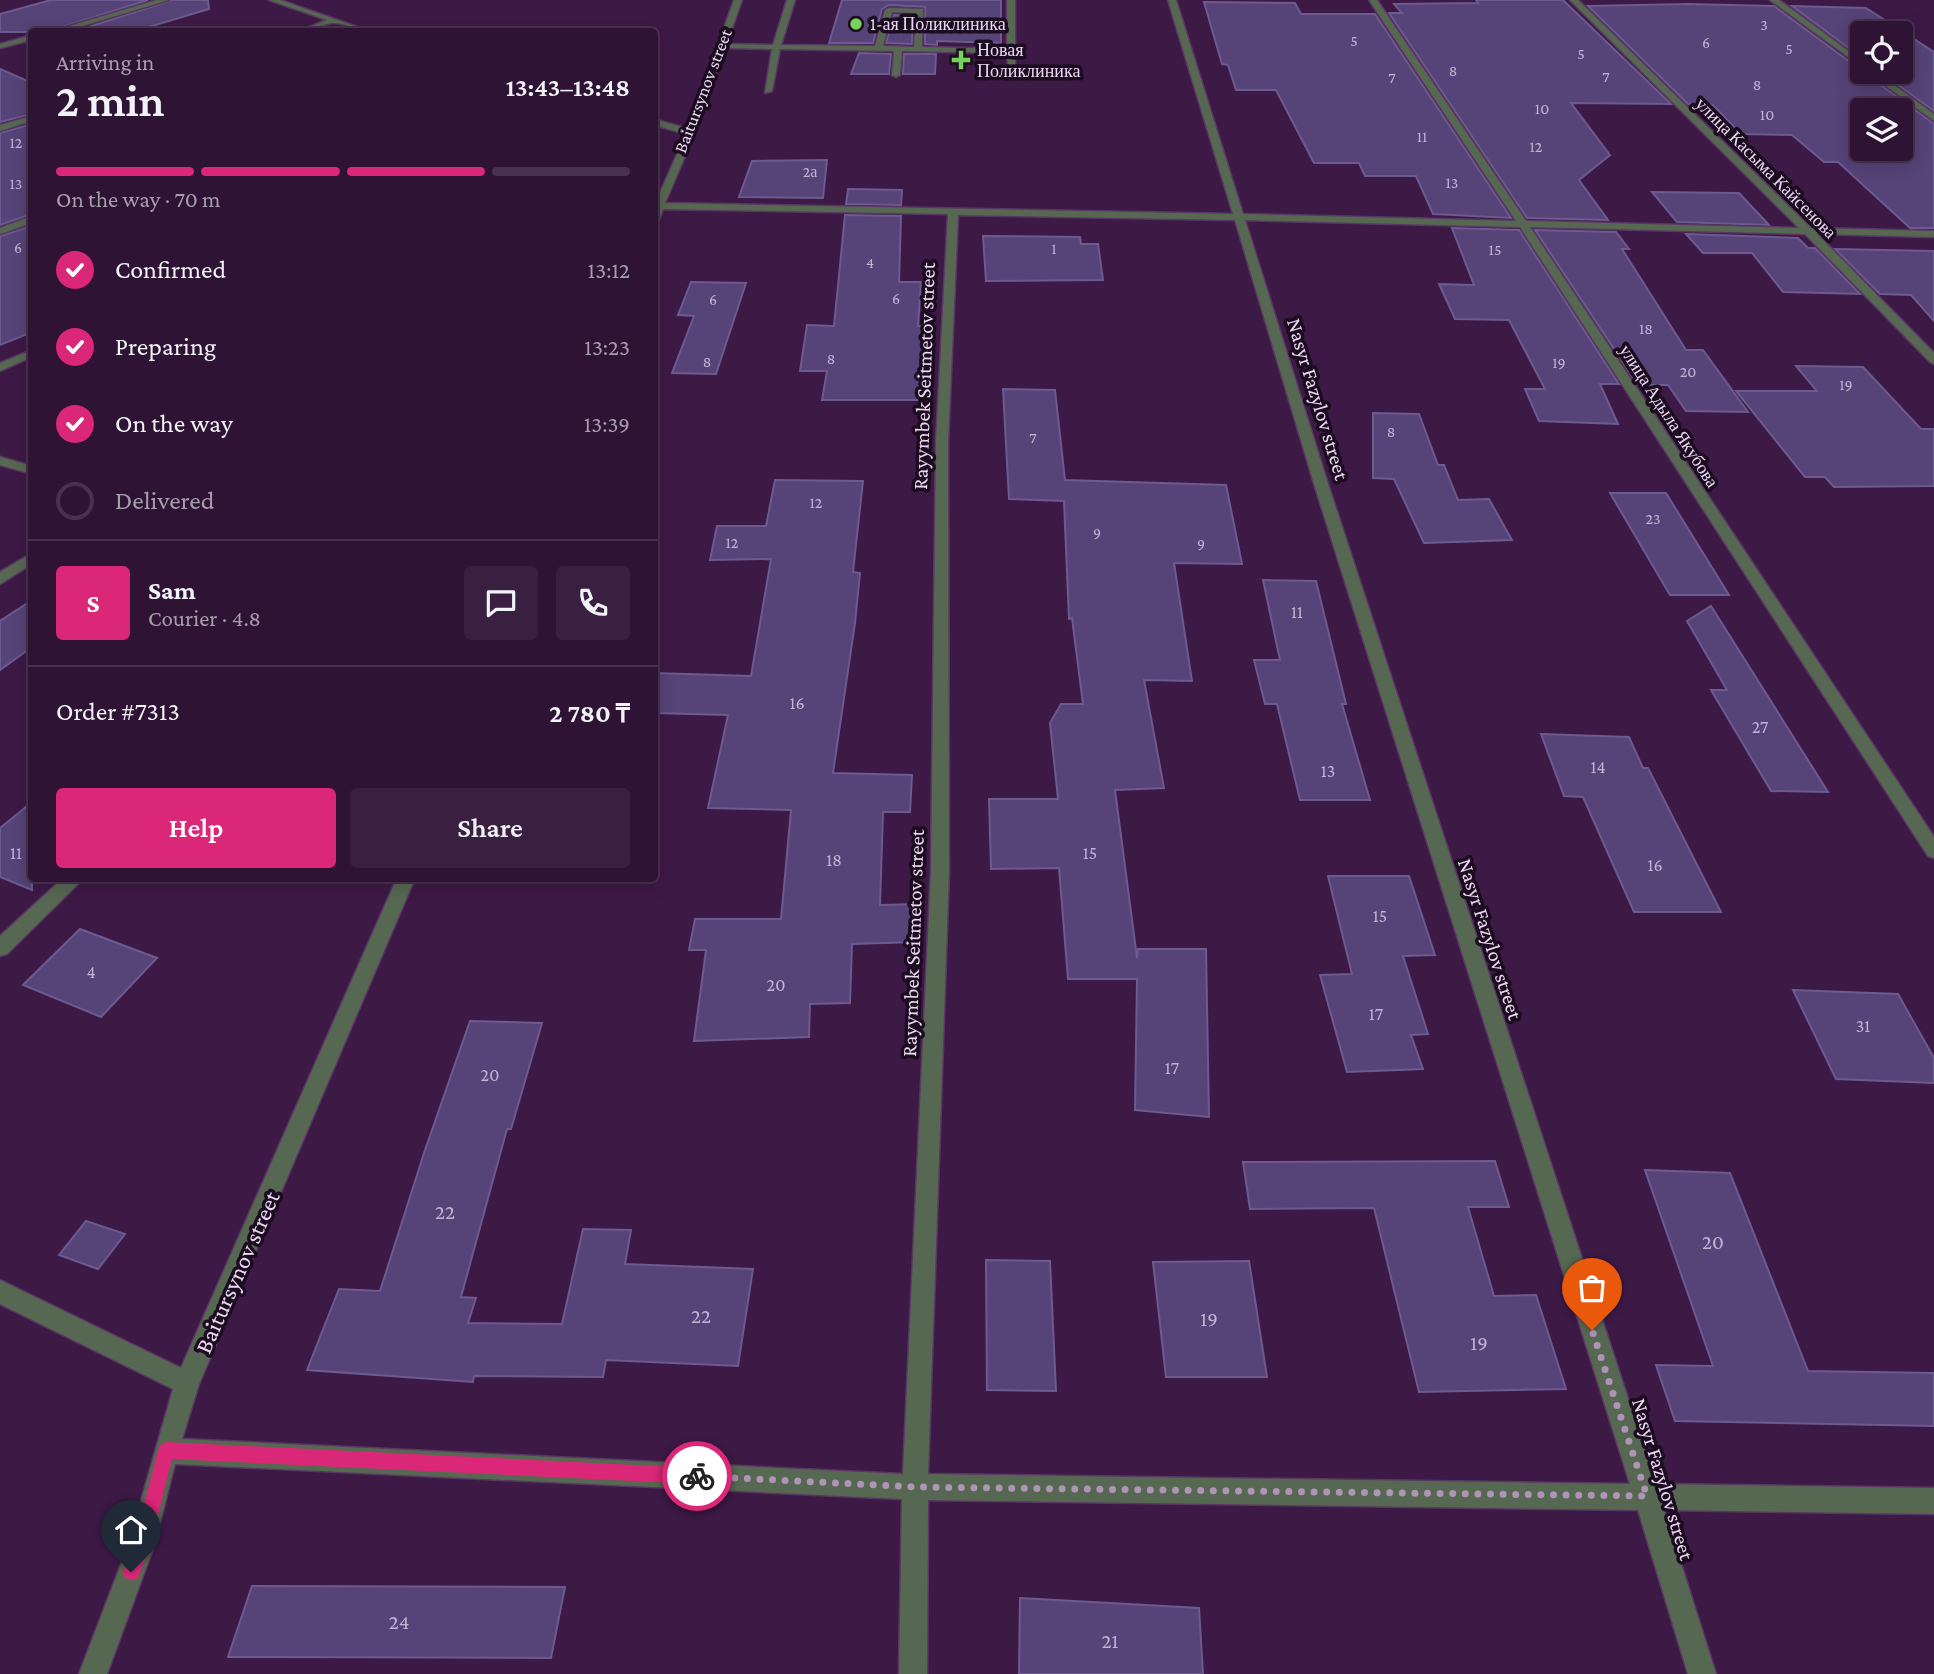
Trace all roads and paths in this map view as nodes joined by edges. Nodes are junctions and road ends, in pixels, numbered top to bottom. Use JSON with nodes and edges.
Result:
{"nodes":[{"id":1,"x":125,"y":0,"type":"edge"},
{"id":2,"x":165,"y":0,"type":"edge"},
{"id":3,"x":273,"y":0,"type":"edge"},
{"id":4,"x":738,"y":0,"type":"edge"},
{"id":5,"x":791,"y":0,"type":"edge"},
{"id":6,"x":1011,"y":0,"type":"edge"},
{"id":7,"x":1172,"y":0,"type":"edge"},
{"id":8,"x":1373,"y":0,"type":"edge"},
{"id":9,"x":1574,"y":0,"type":"edge"},
{"id":10,"x":1774,"y":0,"type":"edge"},
{"id":11,"x":143,"y":6,"type":"junction"},
{"id":12,"x":335,"y":20,"type":"junction"},
{"id":13,"x":66,"y":28,"type":"edge"},
{"id":14,"x":312,"y":28,"type":"edge"},
{"id":15,"x":358,"y":28,"type":"edge"},
{"id":16,"x":28,"y":38,"type":"edge"},
{"id":17,"x":0,"y":46,"type":"edge"},
{"id":18,"x":720,"y":46,"type":"junction"},
{"id":19,"x":776,"y":49,"type":"junction"},
{"id":20,"x":878,"y":50,"type":"junction"},
{"id":21,"x":898,"y":50,"type":"junction"},
{"id":22,"x":918,"y":50,"type":"junction"},
{"id":23,"x":1010,"y":51,"type":"junction"},
{"id":24,"x":1850,"y":56,"type":"edge"},
{"id":25,"x":1011,"y":64,"type":"dead end"},
{"id":26,"x":897,"y":75,"type":"dead end"},
{"id":27,"x":1887,"y":84,"type":"edge"},
{"id":28,"x":768,"y":91,"type":"dead end"},
{"id":29,"x":1934,"y":118,"type":"edge"},
{"id":30,"x":28,"y":119,"type":"edge"},
{"id":31,"x":658,"y":123,"type":"edge"},
{"id":32,"x":0,"y":128,"type":"edge"},
{"id":33,"x":691,"y":133,"type":"junction"},
{"id":34,"x":661,"y":206,"type":"junction"},
{"id":35,"x":658,"y":212,"type":"edge"},
{"id":36,"x":953,"y":214,"type":"junction"},
{"id":37,"x":1239,"y":217,"type":"junction"},
{"id":38,"x":28,"y":220,"type":"edge"},
{"id":39,"x":1524,"y":225,"type":"junction"},
{"id":40,"x":1807,"y":230,"type":"junction"},
{"id":41,"x":0,"y":231,"type":"edge"},
{"id":42,"x":1934,"y":234,"type":"edge"},
{"id":43,"x":28,"y":355,"type":"edge"},
{"id":44,"x":1934,"y":360,"type":"edge"},
{"id":45,"x":0,"y":367,"type":"edge"},
{"id":46,"x":0,"y":461,"type":"edge"},
{"id":47,"x":28,"y":469,"type":"edge"},
{"id":48,"x":28,"y":560,"type":"edge"},
{"id":49,"x":0,"y":579,"type":"edge"},
{"id":50,"x":1934,"y":851,"type":"edge"},
{"id":51,"x":71,"y":882,"type":"edge"},
{"id":52,"x":404,"y":882,"type":"edge"},
{"id":53,"x":0,"y":948,"type":"edge"},
{"id":54,"x":0,"y":1292,"type":"edge"},
{"id":55,"x":187,"y":1383,"type":"junction"},
{"id":56,"x":166,"y":1451,"type":"junction"},
{"id":57,"x":916,"y":1487,"type":"junction"},
{"id":58,"x":1647,"y":1496,"type":"junction"},
{"id":59,"x":1934,"y":1501,"type":"edge"},
{"id":60,"x":93,"y":1674,"type":"edge"},
{"id":61,"x":914,"y":1674,"type":"edge"},
{"id":62,"x":1702,"y":1674,"type":"edge"}],
"edges":[{"from":1,"to":11,"type":"street"},
{"from":2,"to":11,"type":"street"},
{"from":3,"to":12,"type":"street"},
{"from":4,"to":18,"type":"street","name":"Baitursynov street"},
{"from":5,"to":19,"type":"street"},
{"from":6,"to":23,"type":"street"},
{"from":7,"to":37,"type":"street","name":"Nasyr Fazylov street"},
{"from":8,"to":39,"type":"street","name":"улица Адыла Якубова"},
{"from":9,"to":40,"type":"street","name":"улица Касыма Кайсенова"},
{"from":10,"to":24,"type":"street"},
{"from":11,"to":13,"type":"street"},
{"from":12,"to":14,"type":"street"},
{"from":12,"to":15,"type":"street"},
{"from":16,"to":17,"type":"street"},
{"from":18,"to":19,"type":"street"},
{"from":18,"to":33,"type":"street","name":"Baitursynov street"},
{"from":19,"to":20,"type":"street"},
{"from":19,"to":28,"type":"street"},
{"from":20,"to":21,"type":"street"},
{"from":20,"to":22,"type":"street"},
{"from":21,"to":22,"type":"street"},
{"from":21,"to":26,"type":"street"},
{"from":22,"to":23,"type":"street"},
{"from":23,"to":25,"type":"street"},
{"from":27,"to":29,"type":"street"},
{"from":30,"to":32,"type":"street"},
{"from":31,"to":33,"type":"street"},
{"from":33,"to":34,"type":"street","name":"Baitursynov street"},
{"from":34,"to":35,"type":"street","name":"Baitursynov street"},
{"from":34,"to":36,"type":"street"},
{"from":36,"to":37,"type":"street"},
{"from":36,"to":57,"type":"street","name":"Rayymbek Seitmetov street"},
{"from":37,"to":39,"type":"street"},
{"from":37,"to":58,"type":"street","name":"Nasyr Fazylov street"},
{"from":38,"to":41,"type":"street"},
{"from":39,"to":40,"type":"street"},
{"from":39,"to":50,"type":"street","name":"улица Адыла Якубова"},
{"from":40,"to":42,"type":"street"},
{"from":40,"to":44,"type":"street","name":"улица Касыма Кайсенова"},
{"from":43,"to":45,"type":"street"},
{"from":46,"to":47,"type":"street"},
{"from":48,"to":49,"type":"street"},
{"from":51,"to":53,"type":"street"},
{"from":52,"to":55,"type":"street","name":"Baitursynov street"},
{"from":54,"to":55,"type":"street"},
{"from":55,"to":56,"type":"street","name":"Baitursynov street"},
{"from":56,"to":57,"type":"street"},
{"from":56,"to":60,"type":"street","name":"Baitursynov street"},
{"from":57,"to":58,"type":"street"},
{"from":57,"to":61,"type":"street","name":"Rayymbek Seitmetov street"},
{"from":58,"to":59,"type":"street"},
{"from":58,"to":62,"type":"street","name":"Nasyr Fazylov street"}]}
